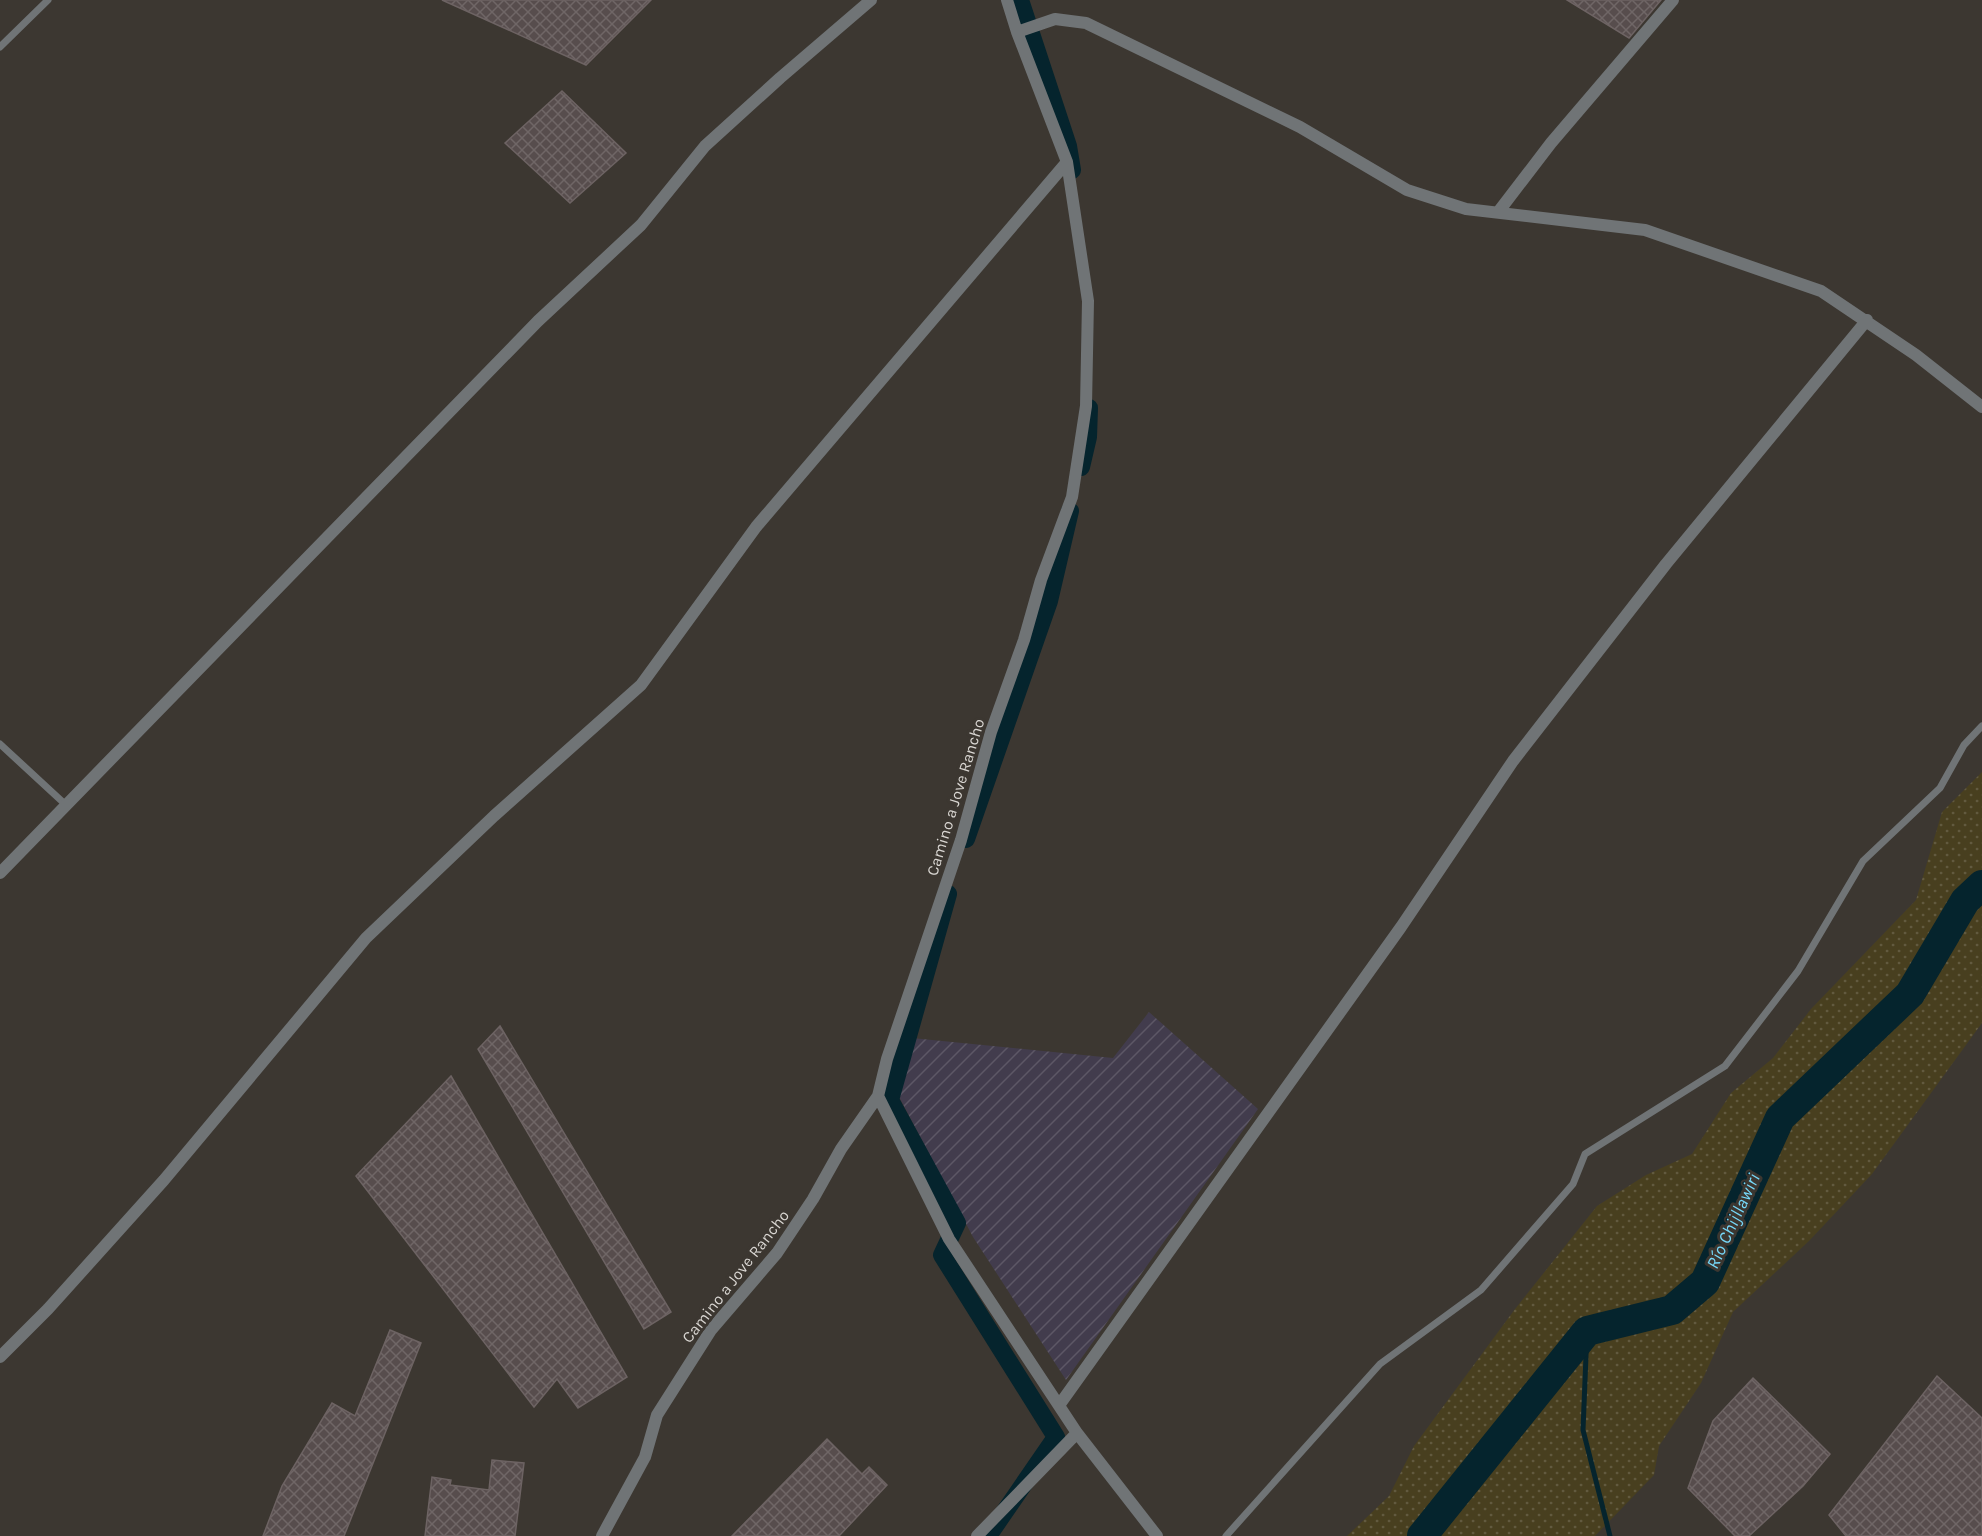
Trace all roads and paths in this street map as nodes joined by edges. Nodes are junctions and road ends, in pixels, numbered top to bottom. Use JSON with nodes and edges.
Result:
{"nodes":[{"id":1,"x":48,"y":0,"type":"edge"},
{"id":2,"x":871,"y":0,"type":"edge"},
{"id":3,"x":1007,"y":0,"type":"edge"},
{"id":4,"x":1673,"y":0,"type":"edge"},
{"id":5,"x":1017,"y":32,"type":"junction"},
{"id":6,"x":0,"y":47,"type":"edge"},
{"id":7,"x":1067,"y":162,"type":"junction"},
{"id":8,"x":1499,"y":211,"type":"junction"},
{"id":9,"x":1867,"y":320,"type":"junction"},
{"id":10,"x":1982,"y":407,"type":"edge"},
{"id":11,"x":1982,"y":726,"type":"edge"},
{"id":12,"x":0,"y":744,"type":"edge"},
{"id":13,"x":66,"y":805,"type":"junction"},
{"id":14,"x":0,"y":873,"type":"edge"},
{"id":15,"x":878,"y":1096,"type":"junction"},
{"id":16,"x":0,"y":1357,"type":"edge"},
{"id":17,"x":1060,"y":1404,"type":"junction"},
{"id":18,"x":1077,"y":1433,"type":"junction"},
{"id":19,"x":602,"y":1536,"type":"edge"},
{"id":20,"x":977,"y":1536,"type":"edge"},
{"id":21,"x":1157,"y":1536,"type":"edge"},
{"id":22,"x":1226,"y":1536,"type":"edge"}],
"edges":[{"from":1,"to":6,"type":"lane"},
{"from":2,"to":13,"type":"street"},
{"from":3,"to":5,"type":"street","name":"Camino a Jove Rancho"},
{"from":4,"to":8,"type":"street"},
{"from":5,"to":7,"type":"street","name":"Camino a Jove Rancho"},
{"from":5,"to":8,"type":"street"},
{"from":7,"to":15,"type":"street","name":"Camino a Jove Rancho"},
{"from":7,"to":16,"type":"street"},
{"from":8,"to":9,"type":"street"},
{"from":9,"to":10,"type":"street"},
{"from":9,"to":17,"type":"street"},
{"from":11,"to":22,"type":"lane"},
{"from":12,"to":13,"type":"lane"},
{"from":13,"to":14,"type":"street"},
{"from":15,"to":17,"type":"street"},
{"from":15,"to":19,"type":"street","name":"Camino a Jove Rancho"},
{"from":17,"to":18,"type":"street"},
{"from":18,"to":20,"type":"street"},
{"from":18,"to":21,"type":"street"}]}
